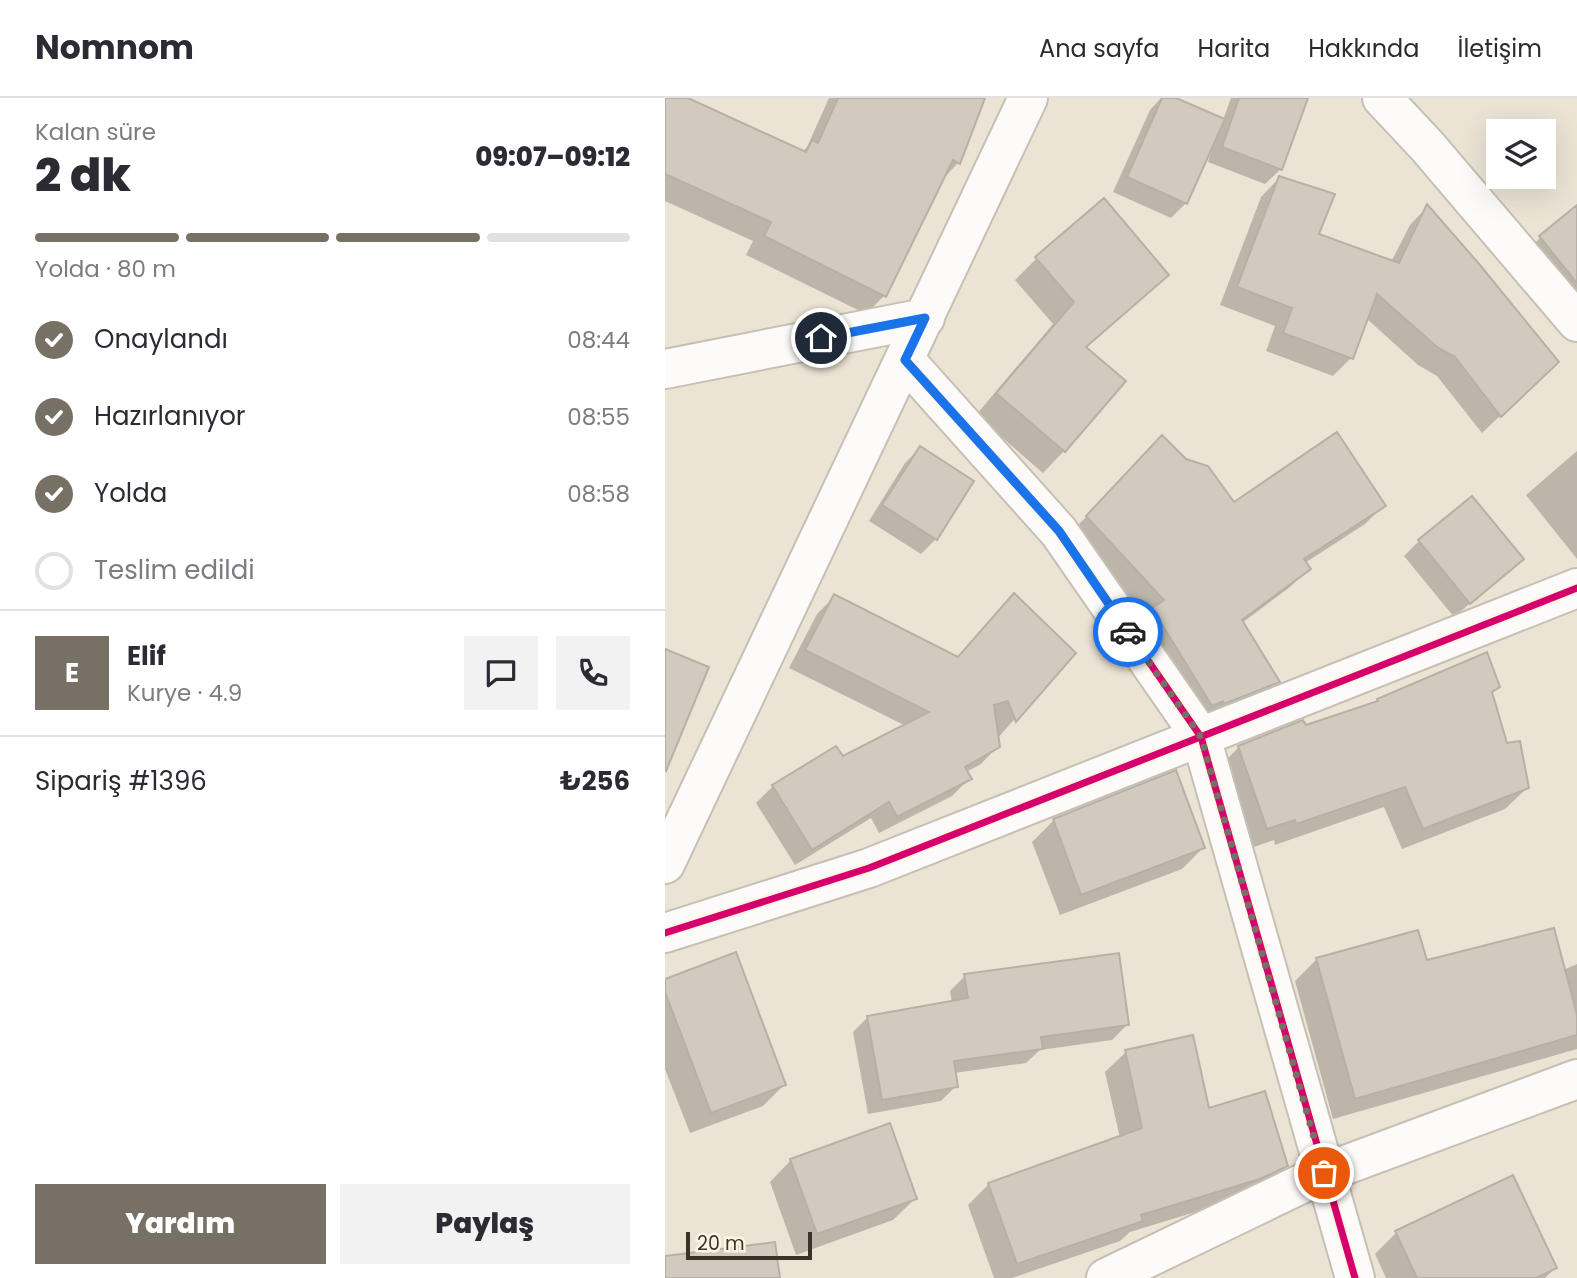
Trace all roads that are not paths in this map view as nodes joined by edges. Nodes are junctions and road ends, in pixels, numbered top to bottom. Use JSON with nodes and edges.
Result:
{"nodes":[{"id":1,"x":1028,"y":98,"type":"edge"},
{"id":2,"x":1382,"y":98,"type":"edge"},
{"id":3,"x":925,"y":318,"type":"junction"},
{"id":4,"x":1577,"y":322,"type":"edge"},
{"id":5,"x":905,"y":360,"type":"junction"},
{"id":6,"x":665,"y":369,"type":"edge"},
{"id":7,"x":1577,"y":588,"type":"edge"},
{"id":8,"x":1201,"y":737,"type":"junction"},
{"id":9,"x":665,"y":864,"type":"edge"},
{"id":10,"x":665,"y":933,"type":"edge"},
{"id":11,"x":1577,"y":1079,"type":"edge"},
{"id":12,"x":1324,"y":1173,"type":"junction"},
{"id":13,"x":1105,"y":1278,"type":"edge"},
{"id":14,"x":1355,"y":1278,"type":"edge"}],
"edges":[{"from":1,"to":3,"type":"street"},
{"from":2,"to":4,"type":"street"},
{"from":3,"to":5,"type":"street"},
{"from":3,"to":6,"type":"street"},
{"from":5,"to":8,"type":"street"},
{"from":5,"to":9,"type":"street"},
{"from":7,"to":8,"type":"street"},
{"from":8,"to":10,"type":"street"},
{"from":8,"to":12,"type":"street"},
{"from":11,"to":12,"type":"street"},
{"from":12,"to":13,"type":"street"},
{"from":12,"to":14,"type":"street"}]}
